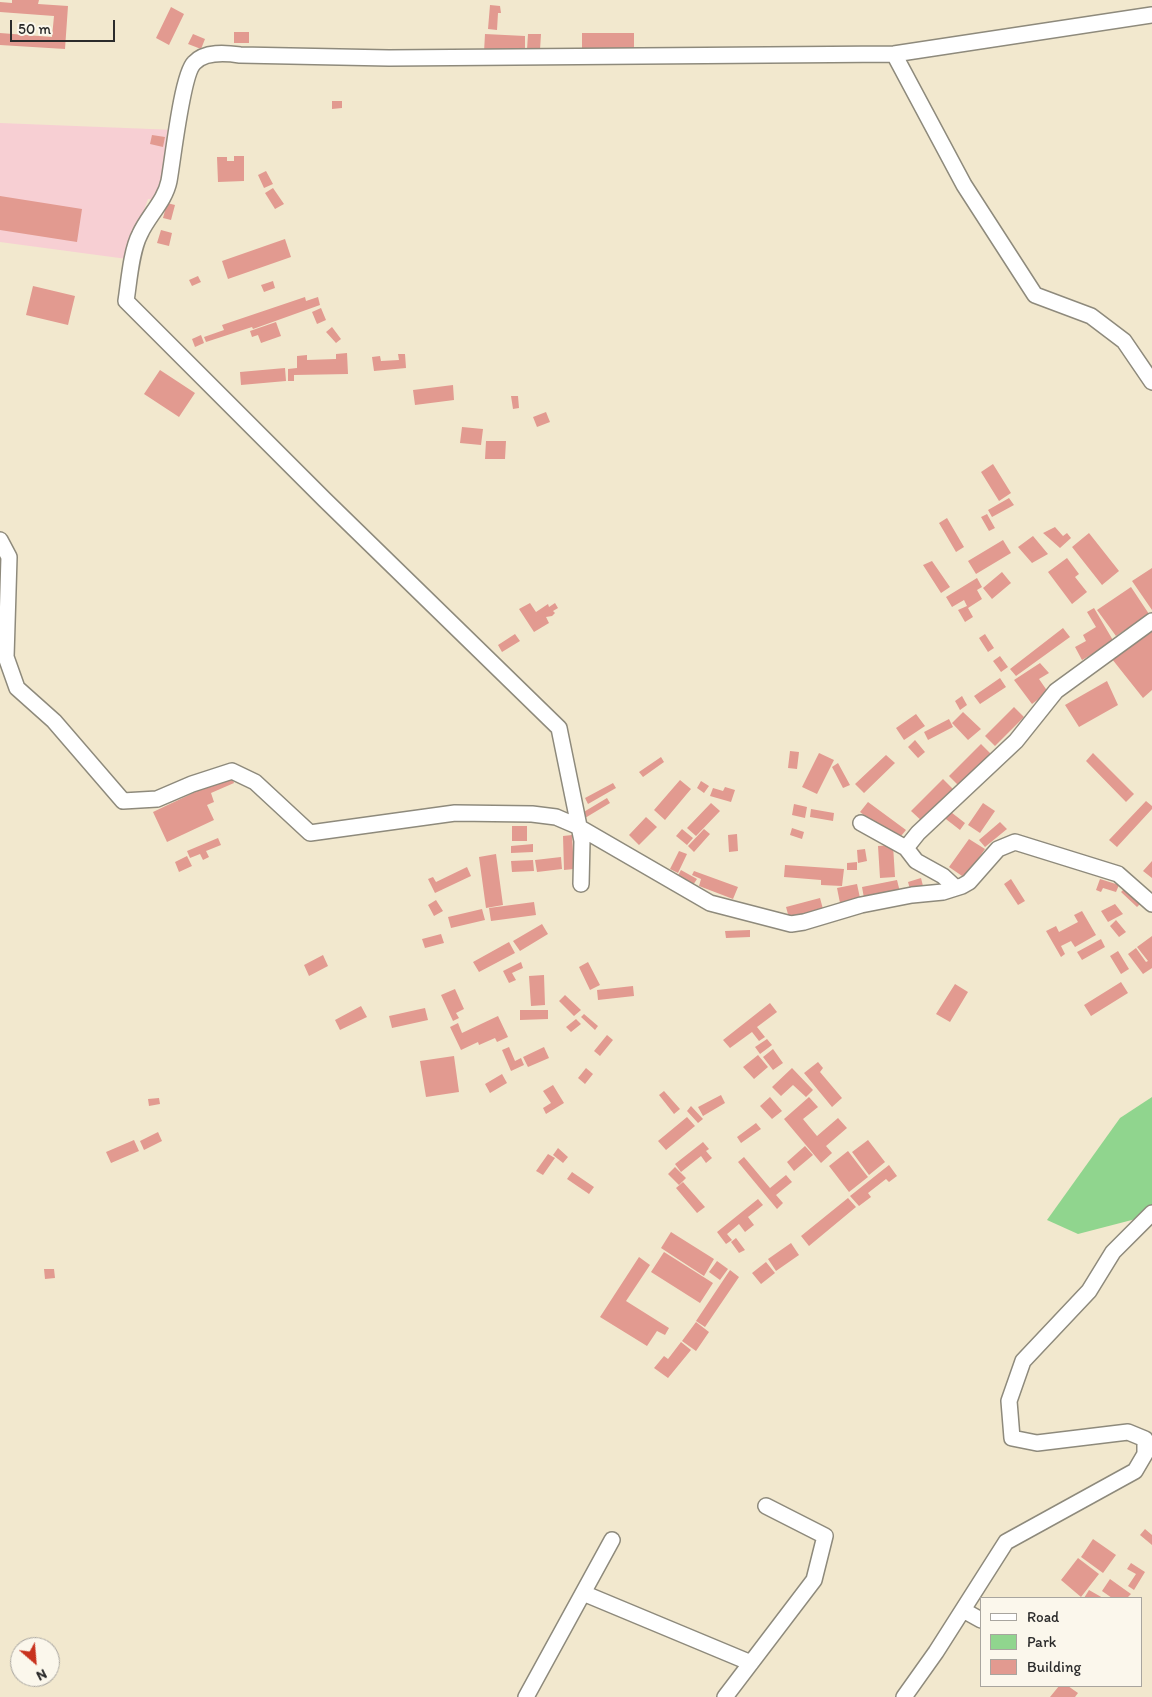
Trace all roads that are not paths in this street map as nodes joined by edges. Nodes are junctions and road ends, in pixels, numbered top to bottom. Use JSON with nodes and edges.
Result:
{"nodes":[{"id":1,"x":1152,"y":15,"type":"edge"},
{"id":2,"x":894,"y":54,"type":"junction"},
{"id":3,"x":1152,"y":382,"type":"edge"},
{"id":4,"x":0,"y":540,"type":"edge"},
{"id":5,"x":1152,"y":621,"type":"edge"},
{"id":6,"x":861,"y":823,"type":"dead end"},
{"id":7,"x":578,"y":826,"type":"junction"},
{"id":8,"x":906,"y":848,"type":"junction"},
{"id":9,"x":581,"y":884,"type":"dead end"},
{"id":10,"x":956,"y":888,"type":"junction"},
{"id":11,"x":1152,"y":904,"type":"edge"},
{"id":12,"x":1152,"y":1213,"type":"edge"},
{"id":13,"x":766,"y":1506,"type":"dead end"},
{"id":14,"x":612,"y":1540,"type":"dead end"},
{"id":15,"x":583,"y":1593,"type":"junction"},
{"id":16,"x":963,"y":1610,"type":"junction"},
{"id":17,"x":980,"y":1619,"type":"edge"},
{"id":18,"x":751,"y":1663,"type":"junction"},
{"id":19,"x":526,"y":1697,"type":"edge"},
{"id":20,"x":725,"y":1697,"type":"edge"},
{"id":21,"x":904,"y":1697,"type":"edge"}],
"edges":[{"from":1,"to":2,"type":"street"},
{"from":2,"to":3,"type":"street"},
{"from":2,"to":7,"type":"street"},
{"from":4,"to":7,"type":"street"},
{"from":5,"to":8,"type":"street"},
{"from":6,"to":8,"type":"street"},
{"from":7,"to":9,"type":"street"},
{"from":7,"to":10,"type":"street"},
{"from":8,"to":10,"type":"street"},
{"from":10,"to":11,"type":"street"},
{"from":12,"to":16,"type":"street"},
{"from":13,"to":18,"type":"street"},
{"from":14,"to":15,"type":"street"},
{"from":15,"to":18,"type":"street"},
{"from":15,"to":19,"type":"street"},
{"from":16,"to":17,"type":"street"},
{"from":16,"to":21,"type":"street"},
{"from":18,"to":20,"type":"street"}]}
